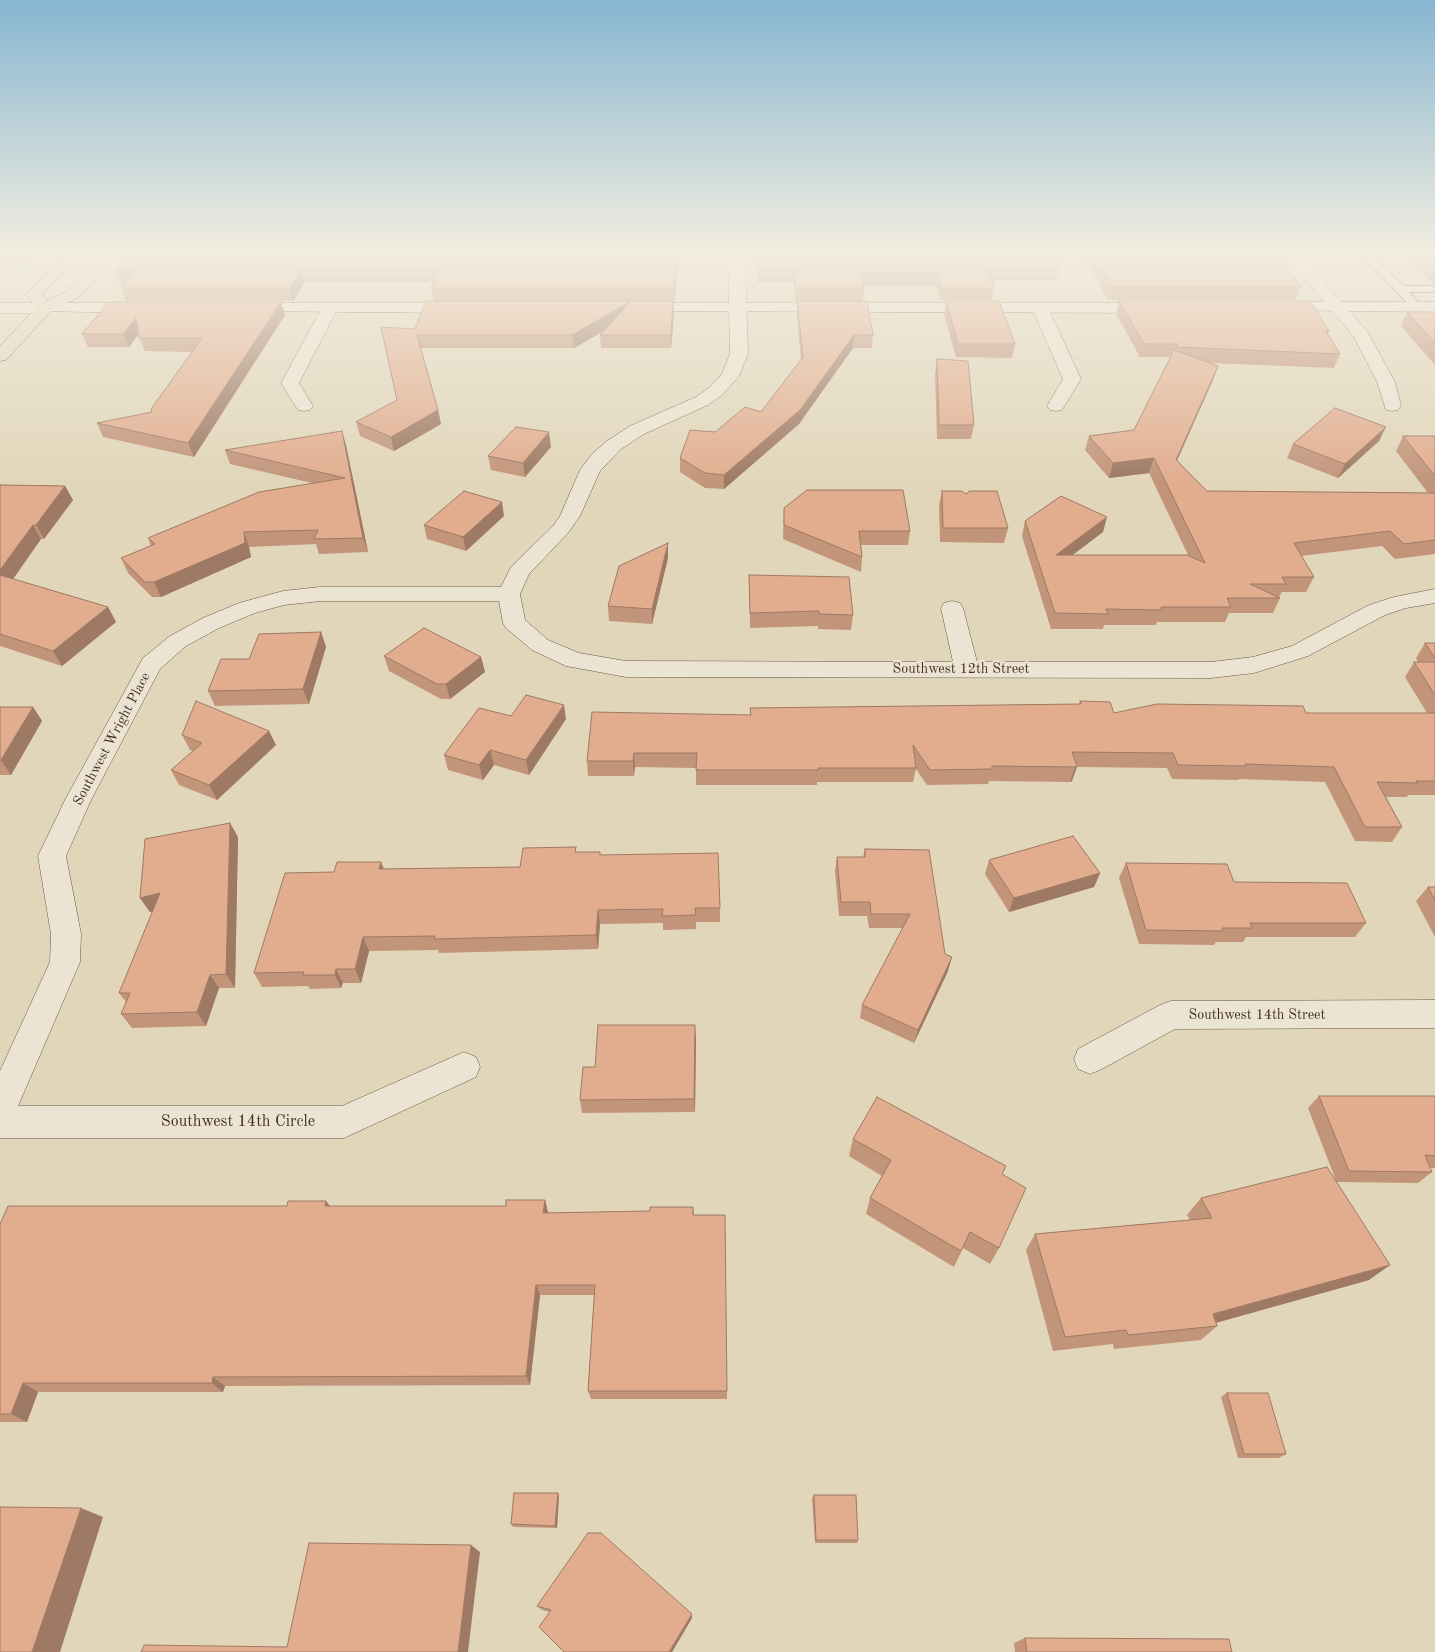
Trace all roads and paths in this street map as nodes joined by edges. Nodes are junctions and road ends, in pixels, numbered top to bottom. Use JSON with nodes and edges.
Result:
{"nodes":[{"id":1,"x":24,"y":330,"type":"edge"},
{"id":2,"x":318,"y":330,"type":"edge"},
{"id":3,"x":739,"y":330,"type":"edge"},
{"id":4,"x":1050,"y":330,"type":"edge"},
{"id":5,"x":1355,"y":330,"type":"edge"},
{"id":6,"x":0,"y":356,"type":"edge"},
{"id":7,"x":304,"y":406,"type":"dead end"},
{"id":8,"x":1056,"y":406,"type":"dead end"},
{"id":9,"x":1392,"y":406,"type":"dead end"},
{"id":10,"x":509,"y":594,"type":"junction"},
{"id":11,"x":1435,"y":596,"type":"edge"},
{"id":12,"x":952,"y":608,"type":"dead end"},
{"id":13,"x":966,"y":669,"type":"junction"},
{"id":14,"x":1435,"y":1014,"type":"edge"},
{"id":15,"x":1090,"y":1059,"type":"dead end"},
{"id":16,"x":464,"y":1067,"type":"dead end"},
{"id":17,"x":0,"y":1108,"type":"edge"},
{"id":18,"x":0,"y":1122,"type":"edge"}],
"edges":[{"from":1,"to":6,"type":"main road"},
{"from":2,"to":7,"type":"street"},
{"from":3,"to":10,"type":"street"},
{"from":4,"to":8,"type":"street"},
{"from":5,"to":9,"type":"street"},
{"from":10,"to":13,"type":"street","name":"Southwest 12th Street"},
{"from":10,"to":17,"type":"street","name":"Southwest Wright Place"},
{"from":11,"to":13,"type":"street","name":"Southwest 12th Street"},
{"from":12,"to":13,"type":"street"},
{"from":14,"to":15,"type":"street","name":"Southwest 14th Street"},
{"from":16,"to":18,"type":"street","name":"Southwest 14th Circle"}]}
